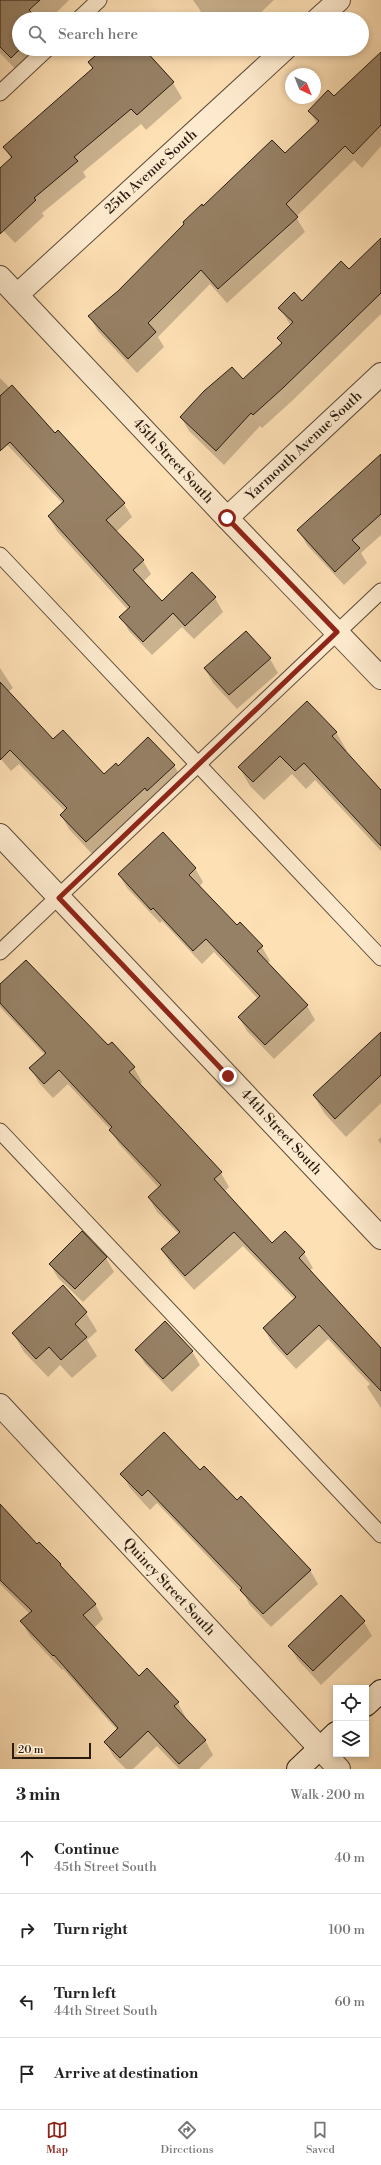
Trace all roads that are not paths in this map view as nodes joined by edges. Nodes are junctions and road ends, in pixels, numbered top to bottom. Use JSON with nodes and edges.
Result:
{"nodes":[{"id":1,"x":100,"y":0,"type":"edge"},
{"id":2,"x":338,"y":0,"type":"edge"},
{"id":3,"x":87,"y":12,"type":"edge"},
{"id":4,"x":325,"y":12,"type":"edge"},
{"id":5,"x":39,"y":56,"type":"edge"},
{"id":6,"x":277,"y":56,"type":"edge"},
{"id":7,"x":0,"y":92,"type":"edge"},
{"id":8,"x":0,"y":277,"type":"edge"},
{"id":9,"x":17,"y":295,"type":"junction"},
{"id":10,"x":381,"y":374,"type":"edge"},
{"id":11,"x":227,"y":518,"type":"junction"},
{"id":12,"x":0,"y":555,"type":"edge"},
{"id":13,"x":381,"y":591,"type":"edge"},
{"id":14,"x":337,"y":632,"type":"junction"},
{"id":15,"x":381,"y":678,"type":"edge"},
{"id":16,"x":198,"y":765,"type":"junction"},
{"id":17,"x":0,"y":835,"type":"edge"},
{"id":18,"x":59,"y":898,"type":"junction"},
{"id":19,"x":0,"y":952,"type":"edge"},
{"id":20,"x":381,"y":958,"type":"edge"},
{"id":21,"x":0,"y":1131,"type":"edge"},
{"id":22,"x":381,"y":1238,"type":"edge"},
{"id":23,"x":0,"y":1405,"type":"edge"},
{"id":24,"x":381,"y":1535,"type":"edge"},
{"id":25,"x":381,"y":1691,"type":"edge"},
{"id":26,"x":369,"y":1702,"type":"edge"},
{"id":27,"x":333,"y":1736,"type":"edge"},
{"id":28,"x":320,"y":1748,"type":"junction"},
{"id":29,"x":298,"y":1769,"type":"edge"},
{"id":30,"x":339,"y":1769,"type":"edge"}],
"edges":[{"from":1,"to":3,"type":"lane"},
{"from":2,"to":4,"type":"street"},
{"from":5,"to":7,"type":"lane"},
{"from":6,"to":9,"type":"street","name":"25th Avenue South"},
{"from":8,"to":9,"type":"street","name":"45th Street South"},
{"from":9,"to":11,"type":"street","name":"45th Street South"},
{"from":10,"to":11,"type":"street","name":"Yarmouth Avenue South"},
{"from":11,"to":14,"type":"street","name":"45th Street South"},
{"from":12,"to":16,"type":"lane"},
{"from":13,"to":14,"type":"lane"},
{"from":14,"to":15,"type":"street","name":"45th Street South"},
{"from":14,"to":16,"type":"lane"},
{"from":16,"to":18,"type":"lane"},
{"from":16,"to":20,"type":"lane"},
{"from":17,"to":18,"type":"street","name":"44th Street South"},
{"from":18,"to":19,"type":"lane"},
{"from":18,"to":22,"type":"street","name":"44th Street South"},
{"from":21,"to":24,"type":"lane"},
{"from":23,"to":28,"type":"street","name":"Quincy Street South"},
{"from":25,"to":26,"type":"street"},
{"from":27,"to":28,"type":"street"},
{"from":28,"to":29,"type":"street"},
{"from":28,"to":30,"type":"street","name":"Quincy Street South"}]}
